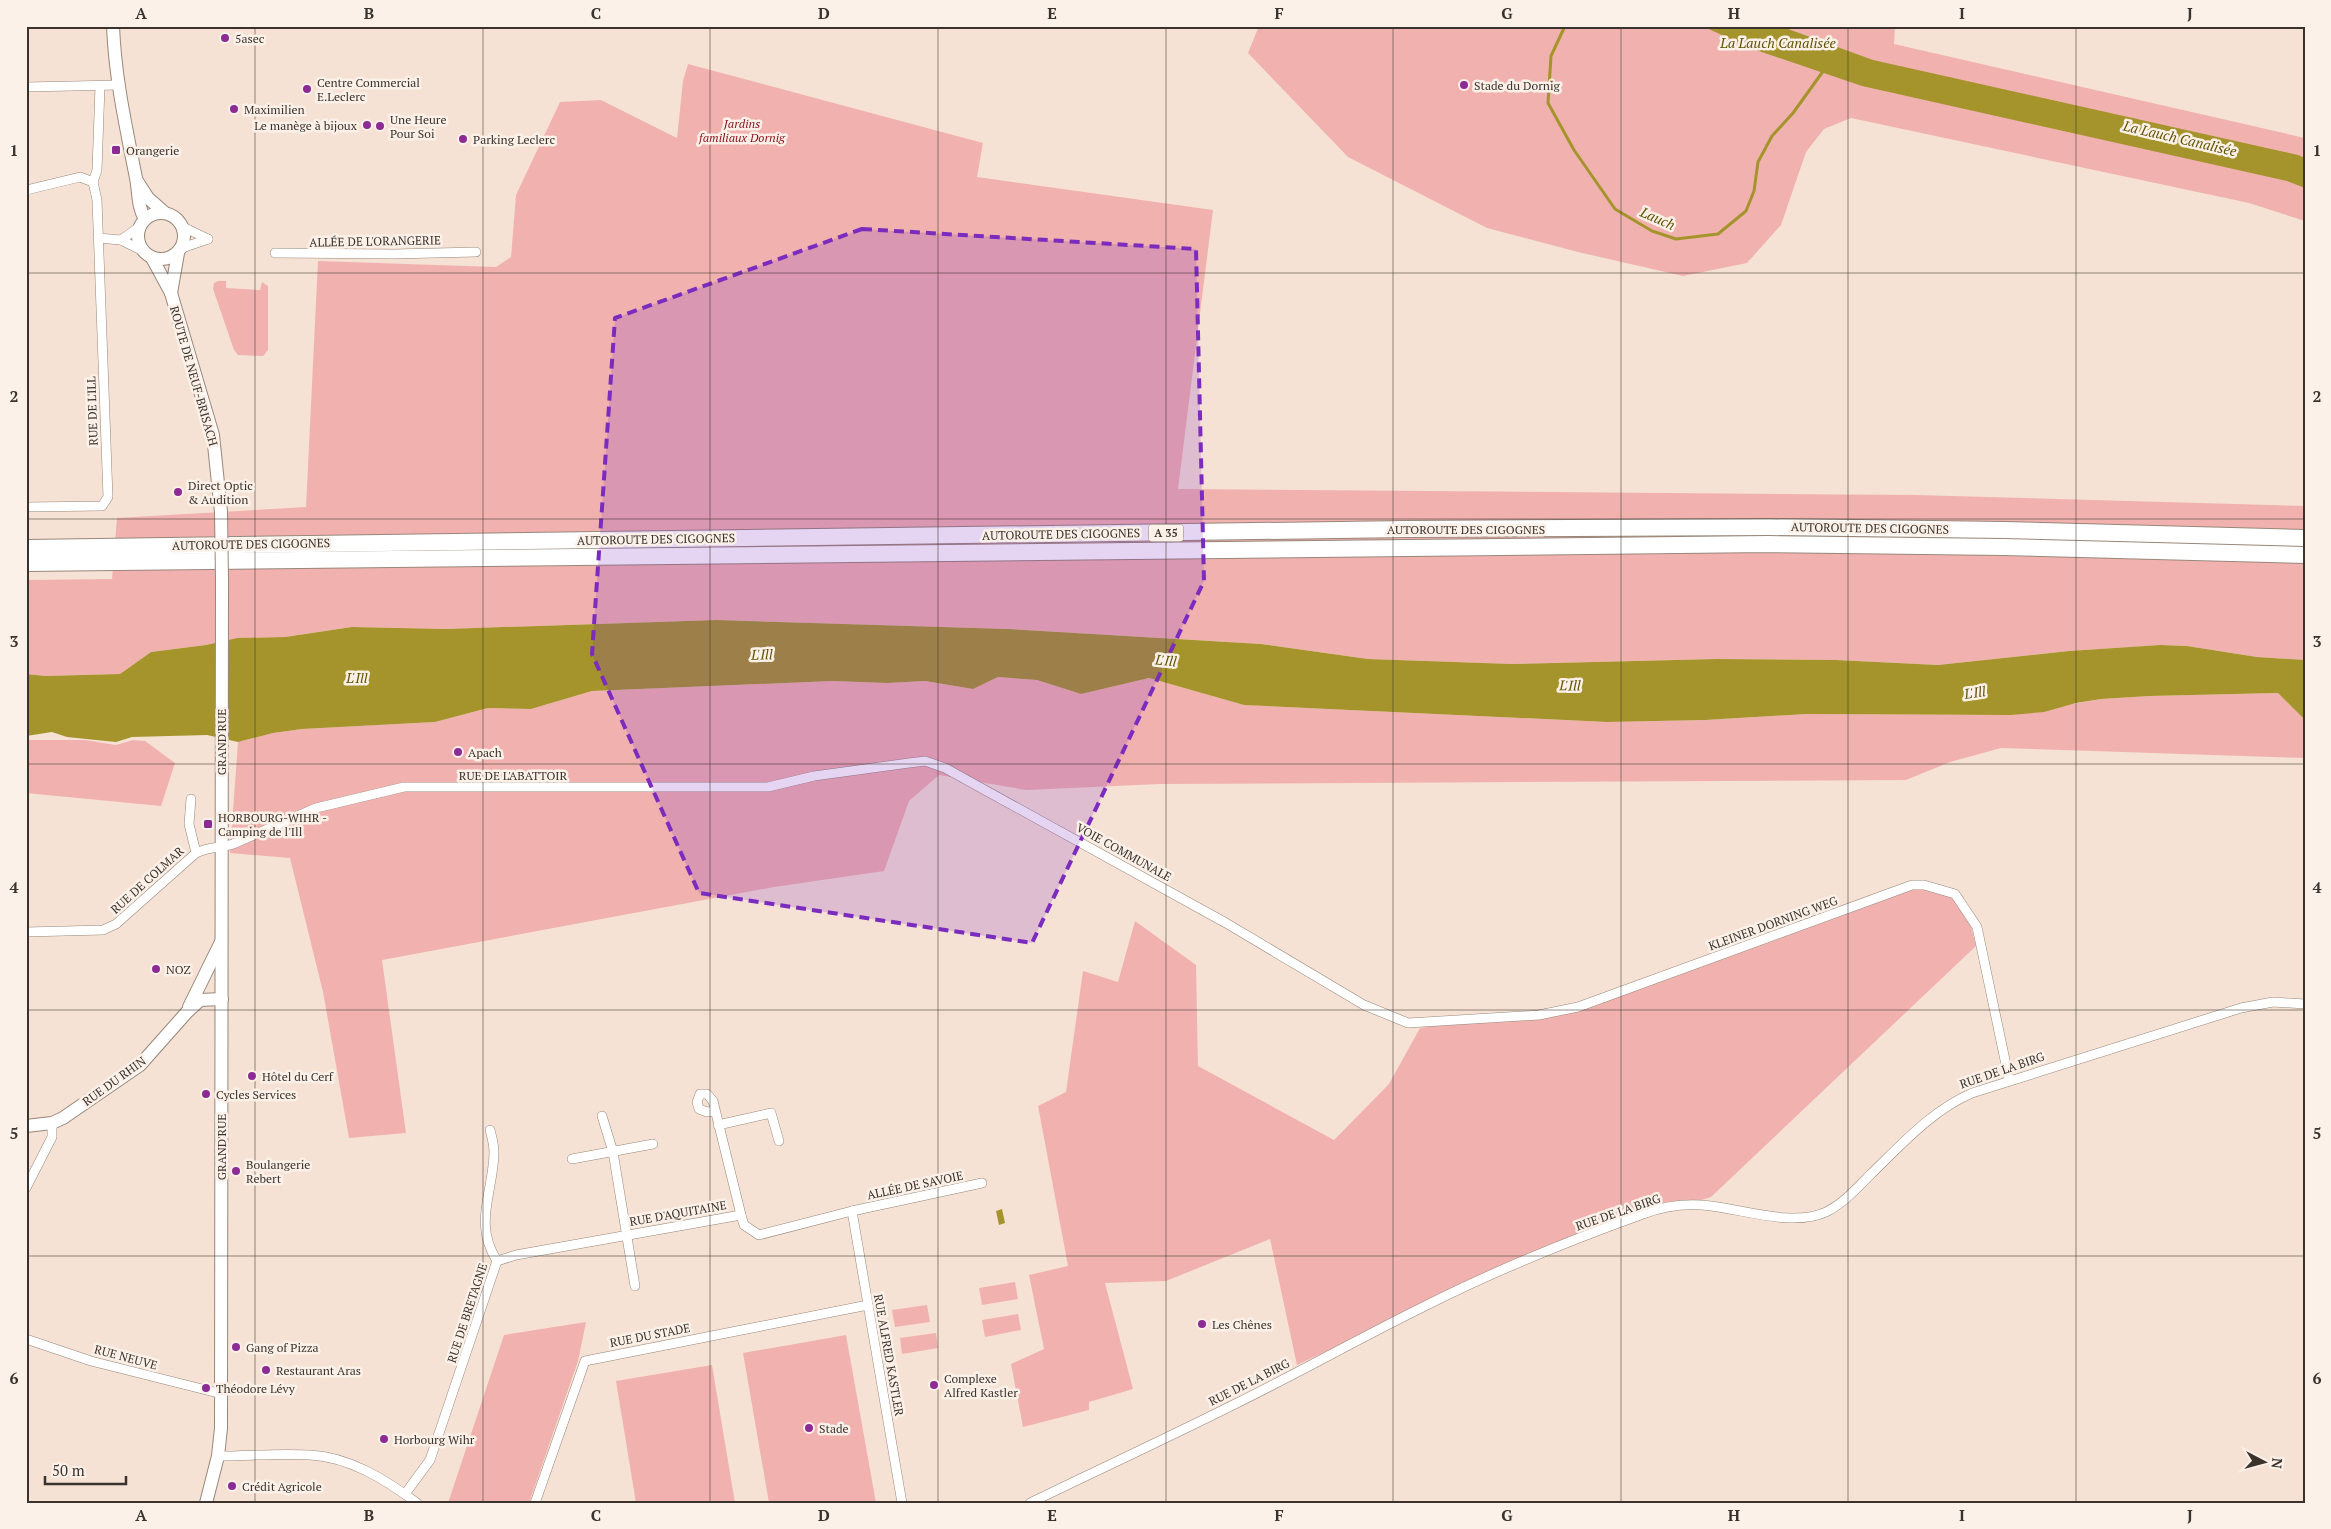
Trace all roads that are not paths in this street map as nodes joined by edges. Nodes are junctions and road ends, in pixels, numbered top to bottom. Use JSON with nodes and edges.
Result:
{"nodes":[{"id":1,"x":113,"y":26,"type":"edge"},
{"id":2,"x":100,"y":86,"type":"junction"},
{"id":3,"x":118,"y":86,"type":"junction"},
{"id":4,"x":26,"y":87,"type":"edge"},
{"id":5,"x":136,"y":180,"type":"junction"},
{"id":6,"x":93,"y":182,"type":"junction"},
{"id":7,"x":26,"y":190,"type":"edge"},
{"id":8,"x":165,"y":213,"type":"junction"},
{"id":9,"x":142,"y":224,"type":"junction"},
{"id":10,"x":183,"y":227,"type":"junction"},
{"id":11,"x":98,"y":238,"type":"junction"},
{"id":12,"x":121,"y":240,"type":"junction"},
{"id":13,"x":141,"y":250,"type":"junction"},
{"id":14,"x":180,"y":250,"type":"junction"},
{"id":15,"x":476,"y":252,"type":"dead end"},
{"id":16,"x":275,"y":253,"type":"dead end"},
{"id":17,"x":152,"y":258,"type":"junction"},
{"id":18,"x":171,"y":293,"type":"junction"},
{"id":19,"x":26,"y":507,"type":"edge"},
{"id":20,"x":2305,"y":538,"type":"edge"},
{"id":21,"x":26,"y":548,"type":"edge"},
{"id":22,"x":2305,"y":555,"type":"edge"},
{"id":23,"x":26,"y":563,"type":"edge"},
{"id":24,"x":222,"y":699,"type":"joint"},
{"id":25,"x":814,"y":776,"type":"joint"},
{"id":26,"x":191,"y":799,"type":"dead end"},
{"id":27,"x":220,"y":848,"type":"junction"},
{"id":28,"x":196,"y":853,"type":"junction"},
{"id":29,"x":26,"y":932,"type":"edge"},
{"id":30,"x":222,"y":940,"type":"junction"},
{"id":31,"x":222,"y":985,"type":"junction"},
{"id":32,"x":193,"y":997,"type":"junction"},
{"id":33,"x":222,"y":999,"type":"junction"},
{"id":34,"x":2305,"y":1004,"type":"edge"},
{"id":35,"x":187,"y":1012,"type":"junction"},
{"id":36,"x":1408,"y":1023,"type":"joint"},
{"id":37,"x":2009,"y":1079,"type":"junction"},
{"id":38,"x":715,"y":1111,"type":"dead end"},
{"id":39,"x":602,"y":1116,"type":"dead end"},
{"id":40,"x":52,"y":1124,"type":"junction"},
{"id":41,"x":718,"y":1125,"type":"junction"},
{"id":42,"x":26,"y":1126,"type":"edge"},
{"id":43,"x":490,"y":1130,"type":"dead end"},
{"id":44,"x":778,"y":1141,"type":"dead end"},
{"id":45,"x":653,"y":1144,"type":"dead end"},
{"id":46,"x":613,"y":1152,"type":"junction"},
{"id":47,"x":572,"y":1159,"type":"dead end"},
{"id":48,"x":982,"y":1183,"type":"dead end"},
{"id":49,"x":26,"y":1188,"type":"edge"},
{"id":50,"x":852,"y":1211,"type":"junction"},
{"id":51,"x":741,"y":1215,"type":"junction"},
{"id":52,"x":627,"y":1235,"type":"junction"},
{"id":53,"x":497,"y":1262,"type":"junction"},
{"id":54,"x":635,"y":1286,"type":"dead end"},
{"id":55,"x":868,"y":1305,"type":"junction"},
{"id":56,"x":26,"y":1339,"type":"edge"},
{"id":57,"x":222,"y":1394,"type":"junction"},
{"id":58,"x":218,"y":1456,"type":"junction"},
{"id":59,"x":405,"y":1494,"type":"junction"},
{"id":60,"x":206,"y":1503,"type":"edge"},
{"id":61,"x":417,"y":1503,"type":"edge"},
{"id":62,"x":535,"y":1503,"type":"edge"},
{"id":63,"x":902,"y":1503,"type":"edge"},
{"id":64,"x":1030,"y":1503,"type":"edge"}],
"edges":[{"from":1,"to":3,"type":"main road"},
{"from":2,"to":3,"type":"street"},
{"from":2,"to":4,"type":"street"},
{"from":2,"to":6,"type":"street","name":"RUE DE L'ILL"},
{"from":3,"to":5,"type":"main road"},
{"from":5,"to":8,"type":"main road"},
{"from":5,"to":9,"type":"main road"},
{"from":6,"to":7,"type":"street"},
{"from":6,"to":11,"type":"street","name":"RUE DE L'ILL"},
{"from":8,"to":9,"type":"main road"},
{"from":8,"to":10,"type":"main road"},
{"from":9,"to":12,"type":"street"},
{"from":9,"to":13,"type":"main road"},
{"from":10,"to":14,"type":"main road"},
{"from":10,"to":14,"type":"street"},
{"from":11,"to":12,"type":"street"},
{"from":11,"to":19,"type":"street","name":"RUE DE L'ILL"},
{"from":12,"to":13,"type":"street"},
{"from":13,"to":17,"type":"main road"},
{"from":14,"to":17,"type":"main road"},
{"from":14,"to":18,"type":"main road","name":"ROUTE DE NEUF-BRISACH"},
{"from":15,"to":16,"type":"street","name":"ALLÉE DE L'ORANGERIE"},
{"from":17,"to":18,"type":"main road","name":"ROUTE DE NEUF-BRISACH"},
{"from":18,"to":24,"type":"main road","name":"ROUTE DE NEUF-BRISACH","bridge":true},
{"from":20,"to":21,"type":"highway","name":"AUTOROUTE DES CIGOGNES","number":"A 35"},
{"from":22,"to":23,"type":"highway","name":"AUTOROUTE DES CIGOGNES","number":"A 35"},
{"from":24,"to":27,"type":"main road","name":"GRAND'RUE"},
{"from":25,"to":27,"type":"street","name":"RUE DE L'ABATTOIR"},
{"from":25,"to":36,"type":"street","name":"VOIE COMMUNALE"},
{"from":26,"to":28,"type":"street","name":"RUE DE COLMAR"},
{"from":27,"to":28,"type":"street","name":"RUE DE COLMAR"},
{"from":27,"to":30,"type":"main road","name":"GRAND'RUE"},
{"from":28,"to":29,"type":"street","name":"RUE DE COLMAR"},
{"from":30,"to":31,"type":"main road","name":"GRAND'RUE"},
{"from":30,"to":32,"type":"main road","name":"RUE DU RHIN"},
{"from":31,"to":32,"type":"main road"},
{"from":31,"to":33,"type":"main road","name":"GRAND'RUE"},
{"from":32,"to":35,"type":"main road","name":"RUE DU RHIN"},
{"from":33,"to":35,"type":"main road","name":"RUE DU RHIN"},
{"from":33,"to":57,"type":"main road","name":"GRAND'RUE"},
{"from":34,"to":37,"type":"street","name":"RUE DE LA BIRG"},
{"from":35,"to":40,"type":"main road","name":"RUE DU RHIN"},
{"from":36,"to":37,"type":"street","name":"KLEINER DORNING WEG"},
{"from":37,"to":64,"type":"street","name":"RUE DE LA BIRG"},
{"from":38,"to":41,"type":"street"},
{"from":39,"to":46,"type":"street"},
{"from":40,"to":42,"type":"main road","name":"RUE DU RHIN"},
{"from":40,"to":49,"type":"street"},
{"from":41,"to":44,"type":"street"},
{"from":41,"to":51,"type":"street"},
{"from":43,"to":53,"type":"street","name":"RUE DE BRETAGNE"},
{"from":45,"to":46,"type":"street"},
{"from":46,"to":47,"type":"street"},
{"from":46,"to":52,"type":"street"},
{"from":48,"to":50,"type":"street","name":"ALLÉE DE SAVOIE"},
{"from":50,"to":51,"type":"street","name":"RUE D'AQUITAINE"},
{"from":50,"to":55,"type":"street","name":"RUE ALFRED KASTLER"},
{"from":51,"to":52,"type":"street","name":"RUE D'AQUITAINE"},
{"from":52,"to":53,"type":"street","name":"RUE D'AQUITAINE"},
{"from":52,"to":54,"type":"street"},
{"from":53,"to":59,"type":"street","name":"RUE DE BRETAGNE"},
{"from":55,"to":62,"type":"street","name":"RUE DU STADE"},
{"from":55,"to":63,"type":"street","name":"RUE ALFRED KASTLER"},
{"from":56,"to":57,"type":"street","name":"RUE NEUVE"},
{"from":57,"to":58,"type":"main road","name":"GRAND'RUE"},
{"from":58,"to":59,"type":"street"},
{"from":58,"to":60,"type":"main road","name":"GRAND'RUE"},
{"from":59,"to":61,"type":"street"}]}
